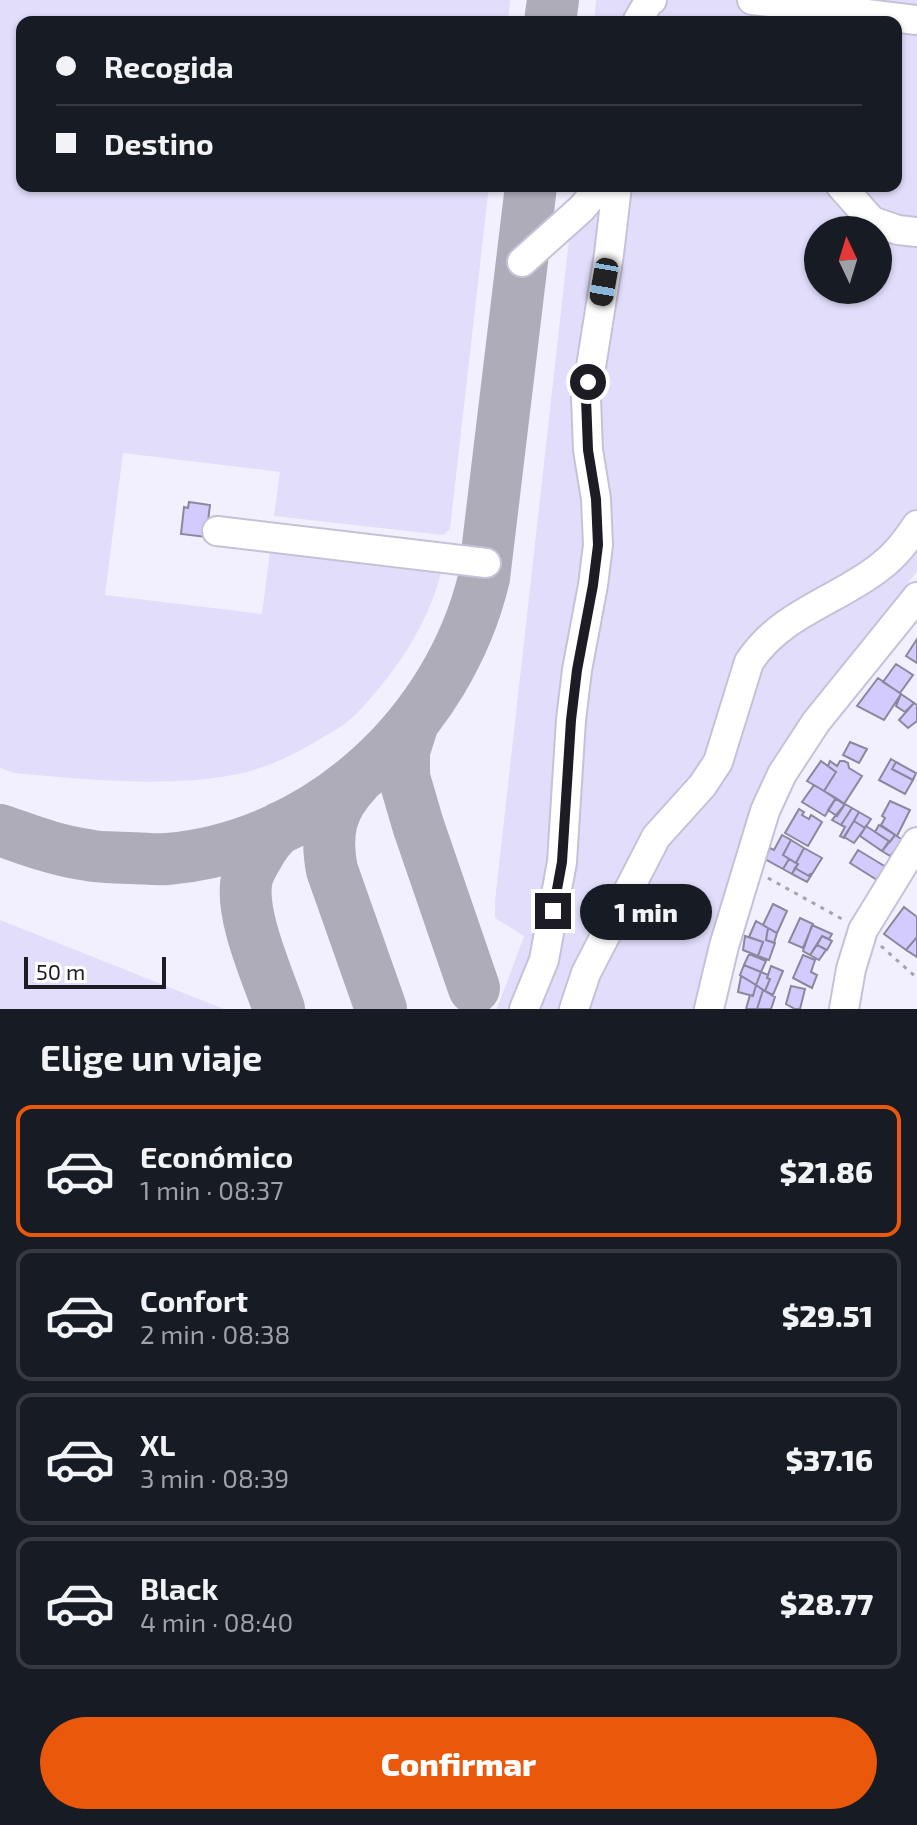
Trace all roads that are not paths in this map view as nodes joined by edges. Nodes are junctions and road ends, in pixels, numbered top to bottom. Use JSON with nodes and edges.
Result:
{"nodes":[{"id":1,"x":625,"y":0,"type":"edge"},
{"id":2,"x":651,"y":0,"type":"edge"},
{"id":3,"x":752,"y":0,"type":"edge"},
{"id":4,"x":811,"y":7,"type":"junction"},
{"id":5,"x":917,"y":12,"type":"edge"},
{"id":6,"x":884,"y":16,"type":"edge"},
{"id":7,"x":596,"y":192,"type":"edge"},
{"id":8,"x":616,"y":192,"type":"edge"},
{"id":9,"x":846,"y":192,"type":"edge"},
{"id":10,"x":917,"y":232,"type":"edge"},
{"id":11,"x":522,"y":262,"type":"dead end"},
{"id":12,"x":917,"y":525,"type":"edge"},
{"id":13,"x":217,"y":531,"type":"dead end"},
{"id":14,"x":486,"y":563,"type":"dead end"},
{"id":15,"x":917,"y":597,"type":"edge"},
{"id":16,"x":917,"y":842,"type":"edge"},
{"id":17,"x":524,"y":1009,"type":"edge"},
{"id":18,"x":574,"y":1009,"type":"edge"},
{"id":19,"x":709,"y":1009,"type":"edge"},
{"id":20,"x":844,"y":1009,"type":"edge"}],
"edges":[{"from":1,"to":2,"type":"street"},
{"from":3,"to":4,"type":"street"},
{"from":4,"to":5,"type":"street"},
{"from":4,"to":6,"type":"street"},
{"from":7,"to":11,"type":"street"},
{"from":8,"to":17,"type":"street"},
{"from":9,"to":10,"type":"street"},
{"from":12,"to":18,"type":"street"},
{"from":13,"to":14,"type":"street"},
{"from":15,"to":19,"type":"street"},
{"from":16,"to":20,"type":"street"}]}
